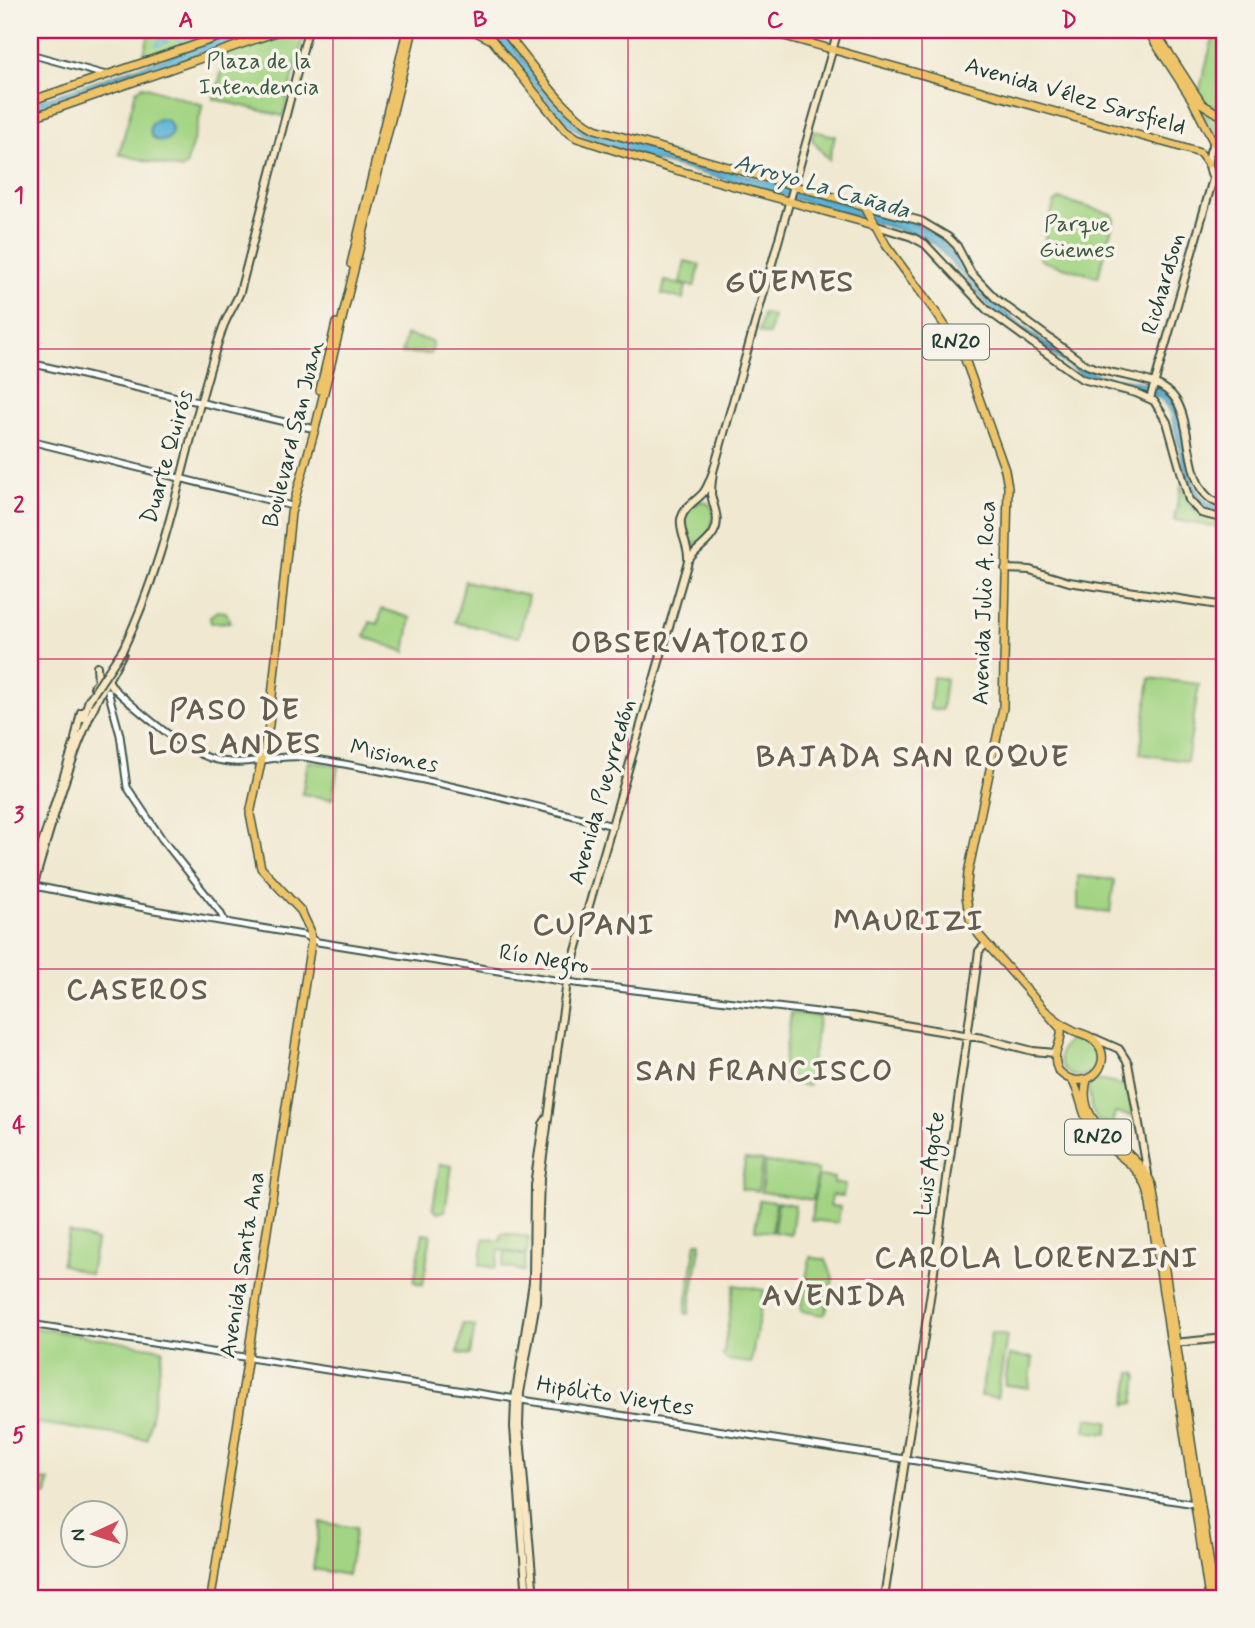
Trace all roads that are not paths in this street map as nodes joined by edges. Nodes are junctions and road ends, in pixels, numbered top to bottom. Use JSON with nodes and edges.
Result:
{"nodes":[{"id":1,"x":239,"y":30,"type":"edge"},
{"id":2,"x":282,"y":30,"type":"edge"},
{"id":3,"x":407,"y":30,"type":"edge"},
{"id":4,"x":413,"y":30,"type":"edge"},
{"id":5,"x":472,"y":30,"type":"edge"},
{"id":6,"x":503,"y":30,"type":"edge"},
{"id":7,"x":764,"y":30,"type":"edge"},
{"id":8,"x":838,"y":30,"type":"edge"},
{"id":9,"x":1147,"y":30,"type":"edge"},
{"id":10,"x":1154,"y":30,"type":"edge"},
{"id":11,"x":306,"y":32,"type":"edge"},
{"id":12,"x":832,"y":49,"type":"junction"},
{"id":13,"x":30,"y":54,"type":"edge"},
{"id":14,"x":106,"y":75,"type":"junction"},
{"id":15,"x":30,"y":101,"type":"edge"},
{"id":16,"x":286,"y":117,"type":"junction"},
{"id":17,"x":30,"y":118,"type":"edge"},
{"id":18,"x":276,"y":118,"type":"dead end"},
{"id":19,"x":1225,"y":118,"type":"edge"},
{"id":20,"x":1225,"y":132,"type":"edge"},
{"id":21,"x":1214,"y":143,"type":"junction"},
{"id":22,"x":1208,"y":163,"type":"junction"},
{"id":23,"x":1213,"y":180,"type":"junction"},
{"id":24,"x":793,"y":188,"type":"junction"},
{"id":25,"x":1225,"y":191,"type":"edge"},
{"id":26,"x":790,"y":200,"type":"junction"},
{"id":27,"x":865,"y":206,"type":"junction"},
{"id":28,"x":874,"y":225,"type":"junction"},
{"id":29,"x":30,"y":363,"type":"edge"},
{"id":30,"x":1154,"y":385,"type":"junction"},
{"id":31,"x":1151,"y":397,"type":"junction"},
{"id":32,"x":201,"y":403,"type":"junction"},
{"id":33,"x":313,"y":429,"type":"junction"},
{"id":34,"x":30,"y":441,"type":"edge"},
{"id":35,"x":713,"y":472,"type":"junction"},
{"id":36,"x":181,"y":478,"type":"junction"},
{"id":37,"x":696,"y":500,"type":"junction"},
{"id":38,"x":292,"y":502,"type":"junction"},
{"id":39,"x":713,"y":503,"type":"junction"},
{"id":40,"x":1225,"y":505,"type":"edge"},
{"id":41,"x":300,"y":507,"type":"dead end"},
{"id":42,"x":1225,"y":519,"type":"edge"},
{"id":43,"x":685,"y":541,"type":"junction"},
{"id":44,"x":700,"y":545,"type":"junction"},
{"id":45,"x":688,"y":561,"type":"junction"},
{"id":46,"x":1005,"y":569,"type":"junction"},
{"id":47,"x":1225,"y":606,"type":"edge"},
{"id":48,"x":130,"y":635,"type":"junction"},
{"id":49,"x":97,"y":666,"type":"dead end"},
{"id":50,"x":107,"y":681,"type":"junction"},
{"id":51,"x":95,"y":687,"type":"junction"},
{"id":52,"x":111,"y":690,"type":"junction"},
{"id":53,"x":98,"y":697,"type":"junction"},
{"id":54,"x":75,"y":741,"type":"junction"},
{"id":55,"x":260,"y":762,"type":"junction"},
{"id":56,"x":613,"y":826,"type":"junction"},
{"id":57,"x":31,"y":884,"type":"edge"},
{"id":58,"x":30,"y":898,"type":"edge"},
{"id":59,"x":225,"y":922,"type":"junction"},
{"id":60,"x":311,"y":938,"type":"junction"},
{"id":61,"x":982,"y":948,"type":"junction"},
{"id":62,"x":568,"y":982,"type":"junction"},
{"id":63,"x":1042,"y":1009,"type":"junction"},
{"id":64,"x":851,"y":1016,"type":"joint"},
{"id":65,"x":1077,"y":1033,"type":"junction"},
{"id":66,"x":967,"y":1035,"type":"junction"},
{"id":67,"x":1092,"y":1037,"type":"junction"},
{"id":68,"x":1057,"y":1049,"type":"junction"},
{"id":69,"x":1072,"y":1080,"type":"junction"},
{"id":70,"x":1087,"y":1080,"type":"junction"},
{"id":71,"x":1148,"y":1174,"type":"junction"},
{"id":72,"x":30,"y":1324,"type":"edge"},
{"id":73,"x":1225,"y":1338,"type":"edge"},
{"id":74,"x":1172,"y":1343,"type":"junction"},
{"id":75,"x":248,"y":1359,"type":"junction"},
{"id":76,"x":517,"y":1399,"type":"junction"},
{"id":77,"x":905,"y":1459,"type":"junction"},
{"id":78,"x":1195,"y":1504,"type":"junction"},
{"id":79,"x":211,"y":1598,"type":"edge"},
{"id":80,"x":527,"y":1598,"type":"edge"},
{"id":81,"x":534,"y":1598,"type":"edge"},
{"id":82,"x":884,"y":1598,"type":"edge"},
{"id":83,"x":1209,"y":1598,"type":"edge"},
{"id":84,"x":1215,"y":1598,"type":"edge"}],
"edges":[{"from":1,"to":14,"type":"main road"},
{"from":2,"to":17,"type":"main road"},
{"from":3,"to":33,"type":"main road","name":"Boulevard San Juan"},
{"from":4,"to":33,"type":"main road","name":"Boulevard San Juan"},
{"from":5,"to":26,"type":"main road"},
{"from":6,"to":24,"type":"main road"},
{"from":7,"to":12,"type":"main road","name":"Avenida Vélez Sarsfield"},
{"from":8,"to":12,"type":"main road"},
{"from":9,"to":21,"type":"main road"},
{"from":10,"to":19,"type":"main road"},
{"from":11,"to":16,"type":"main road","name":"Duarte Quirós"},
{"from":12,"to":22,"type":"main road","name":"Avenida Vélez Sarsfield"},
{"from":12,"to":24,"type":"main road"},
{"from":13,"to":14,"type":"street"},
{"from":14,"to":15,"type":"main road"},
{"from":16,"to":18,"type":"main road"},
{"from":16,"to":32,"type":"main road","name":"Duarte Quirós"},
{"from":20,"to":21,"type":"main road"},
{"from":21,"to":22,"type":"main road"},
{"from":22,"to":23,"type":"main road"},
{"from":23,"to":25,"type":"main road"},
{"from":23,"to":30,"type":"main road","name":"Richardson"},
{"from":24,"to":26,"type":"main road","name":"Avenida Pueyrredón"},
{"from":24,"to":27,"type":"main road"},
{"from":26,"to":28,"type":"main road"},
{"from":26,"to":35,"type":"main road","name":"Avenida Pueyrredón"},
{"from":27,"to":28,"type":"main road","name":"Avenida Julio A. Roca","number":"RN20"},
{"from":27,"to":30,"type":"main road"},
{"from":28,"to":31,"type":"main road"},
{"from":28,"to":46,"type":"main road","name":"Avenida Julio A. Roca","number":"RN20"},
{"from":29,"to":32,"type":"street"},
{"from":30,"to":31,"type":"main road","name":"Richardson"},
{"from":30,"to":40,"type":"main road"},
{"from":31,"to":42,"type":"main road"},
{"from":32,"to":33,"type":"street"},
{"from":32,"to":36,"type":"main road","name":"Duarte Quirós"},
{"from":33,"to":38,"type":"main road","name":"Boulevard San Juan"},
{"from":34,"to":36,"type":"street"},
{"from":35,"to":37,"type":"main road","name":"Avenida Pueyrredón"},
{"from":35,"to":39,"type":"main road","name":"Avenida Pueyrredón"},
{"from":36,"to":38,"type":"street"},
{"from":36,"to":48,"type":"main road","name":"Duarte Quirós"},
{"from":37,"to":39,"type":"main road"},
{"from":37,"to":43,"type":"main road","name":"Avenida Pueyrredón"},
{"from":38,"to":41,"type":"main road"},
{"from":38,"to":55,"type":"main road","name":"Boulevard San Juan"},
{"from":39,"to":44,"type":"main road","name":"Avenida Pueyrredón"},
{"from":43,"to":44,"type":"main road"},
{"from":43,"to":45,"type":"main road","name":"Avenida Pueyrredón"},
{"from":44,"to":45,"type":"main road","name":"Avenida Pueyrredón"},
{"from":45,"to":56,"type":"main road","name":"Avenida Pueyrredón"},
{"from":46,"to":47,"type":"main road"},
{"from":46,"to":61,"type":"main road","name":"Avenida Julio A. Roca","number":"RN20"},
{"from":48,"to":50,"type":"main road","name":"Duarte Quirós"},
{"from":48,"to":50,"type":"main road"},
{"from":48,"to":54,"type":"main road","name":"Duarte Quirós","bridge":true},
{"from":49,"to":51,"type":"main road"},
{"from":50,"to":51,"type":"main road"},
{"from":50,"to":52,"type":"main road"},
{"from":50,"to":53,"type":"main road","name":"Duarte Quirós"},
{"from":51,"to":54,"type":"main road"},
{"from":52,"to":53,"type":"main road"},
{"from":52,"to":55,"type":"street","name":"Misiones"},
{"from":52,"to":59,"type":"street"},
{"from":53,"to":57,"type":"main road","name":"Duarte Quirós"},
{"from":54,"to":57,"type":"main road","name":"Duarte Quirós"},
{"from":55,"to":56,"type":"street","name":"Misiones"},
{"from":55,"to":60,"type":"main road","name":"Boulevard San Juan"},
{"from":56,"to":62,"type":"main road","name":"Avenida Pueyrredón"},
{"from":57,"to":58,"type":"main road","name":"Duarte Quirós"},
{"from":57,"to":59,"type":"street","name":"Río Negro"},
{"from":59,"to":60,"type":"street","name":"Río Negro"},
{"from":60,"to":62,"type":"street","name":"Río Negro"},
{"from":60,"to":75,"type":"main road","name":"Avenida Santa Ana"},
{"from":61,"to":63,"type":"main road","name":"Avenida Julio A. Roca","number":"RN20"},
{"from":61,"to":66,"type":"main road","name":"Luis Agote"},
{"from":62,"to":64,"type":"street","name":"Río Negro"},
{"from":62,"to":76,"type":"main road","name":"Avenida Pueyrredón"},
{"from":63,"to":65,"type":"main road","name":"Avenida Julio A. Roca","number":"RN20"},
{"from":63,"to":68,"type":"main road","name":"Avenida Julio A. Roca","number":"RN20"},
{"from":64,"to":66,"type":"main road","name":"Río Negro"},
{"from":65,"to":67,"type":"main road","name":"Avenida Julio A. Roca","number":"RN20"},
{"from":65,"to":68,"type":"main road"},
{"from":66,"to":68,"type":"main road","name":"Río Negro"},
{"from":66,"to":77,"type":"main road","name":"Luis Agote"},
{"from":67,"to":70,"type":"main road"},
{"from":67,"to":71,"type":"main road","name":"Avenida Julio A. Roca"},
{"from":68,"to":69,"type":"main road","name":"Avenida Julio A. Roca","number":"RN20"},
{"from":69,"to":70,"type":"main road"},
{"from":69,"to":74,"type":"main road","number":"RN20"},
{"from":70,"to":71,"type":"main road","number":"RN20"},
{"from":71,"to":74,"type":"main road","number":"RN20"},
{"from":72,"to":75,"type":"street","name":"Hipólito Vieytes"},
{"from":73,"to":74,"type":"main road"},
{"from":74,"to":78,"type":"main road","number":"RN20"},
{"from":74,"to":84,"type":"main road","number":"RN20"},
{"from":75,"to":76,"type":"street","name":"Hipólito Vieytes"},
{"from":75,"to":79,"type":"main road","name":"Avenida Santa Ana"},
{"from":76,"to":77,"type":"street","name":"Hipólito Vieytes"},
{"from":76,"to":80,"type":"main road","name":"Avenida Pueyrredón"},
{"from":76,"to":81,"type":"main road","name":"Avenida Pueyrredón"},
{"from":77,"to":78,"type":"street","name":"Hipólito Vieytes"},
{"from":77,"to":82,"type":"main road","name":"Luis Agote"},
{"from":78,"to":83,"type":"main road","number":"RN20"}]}
